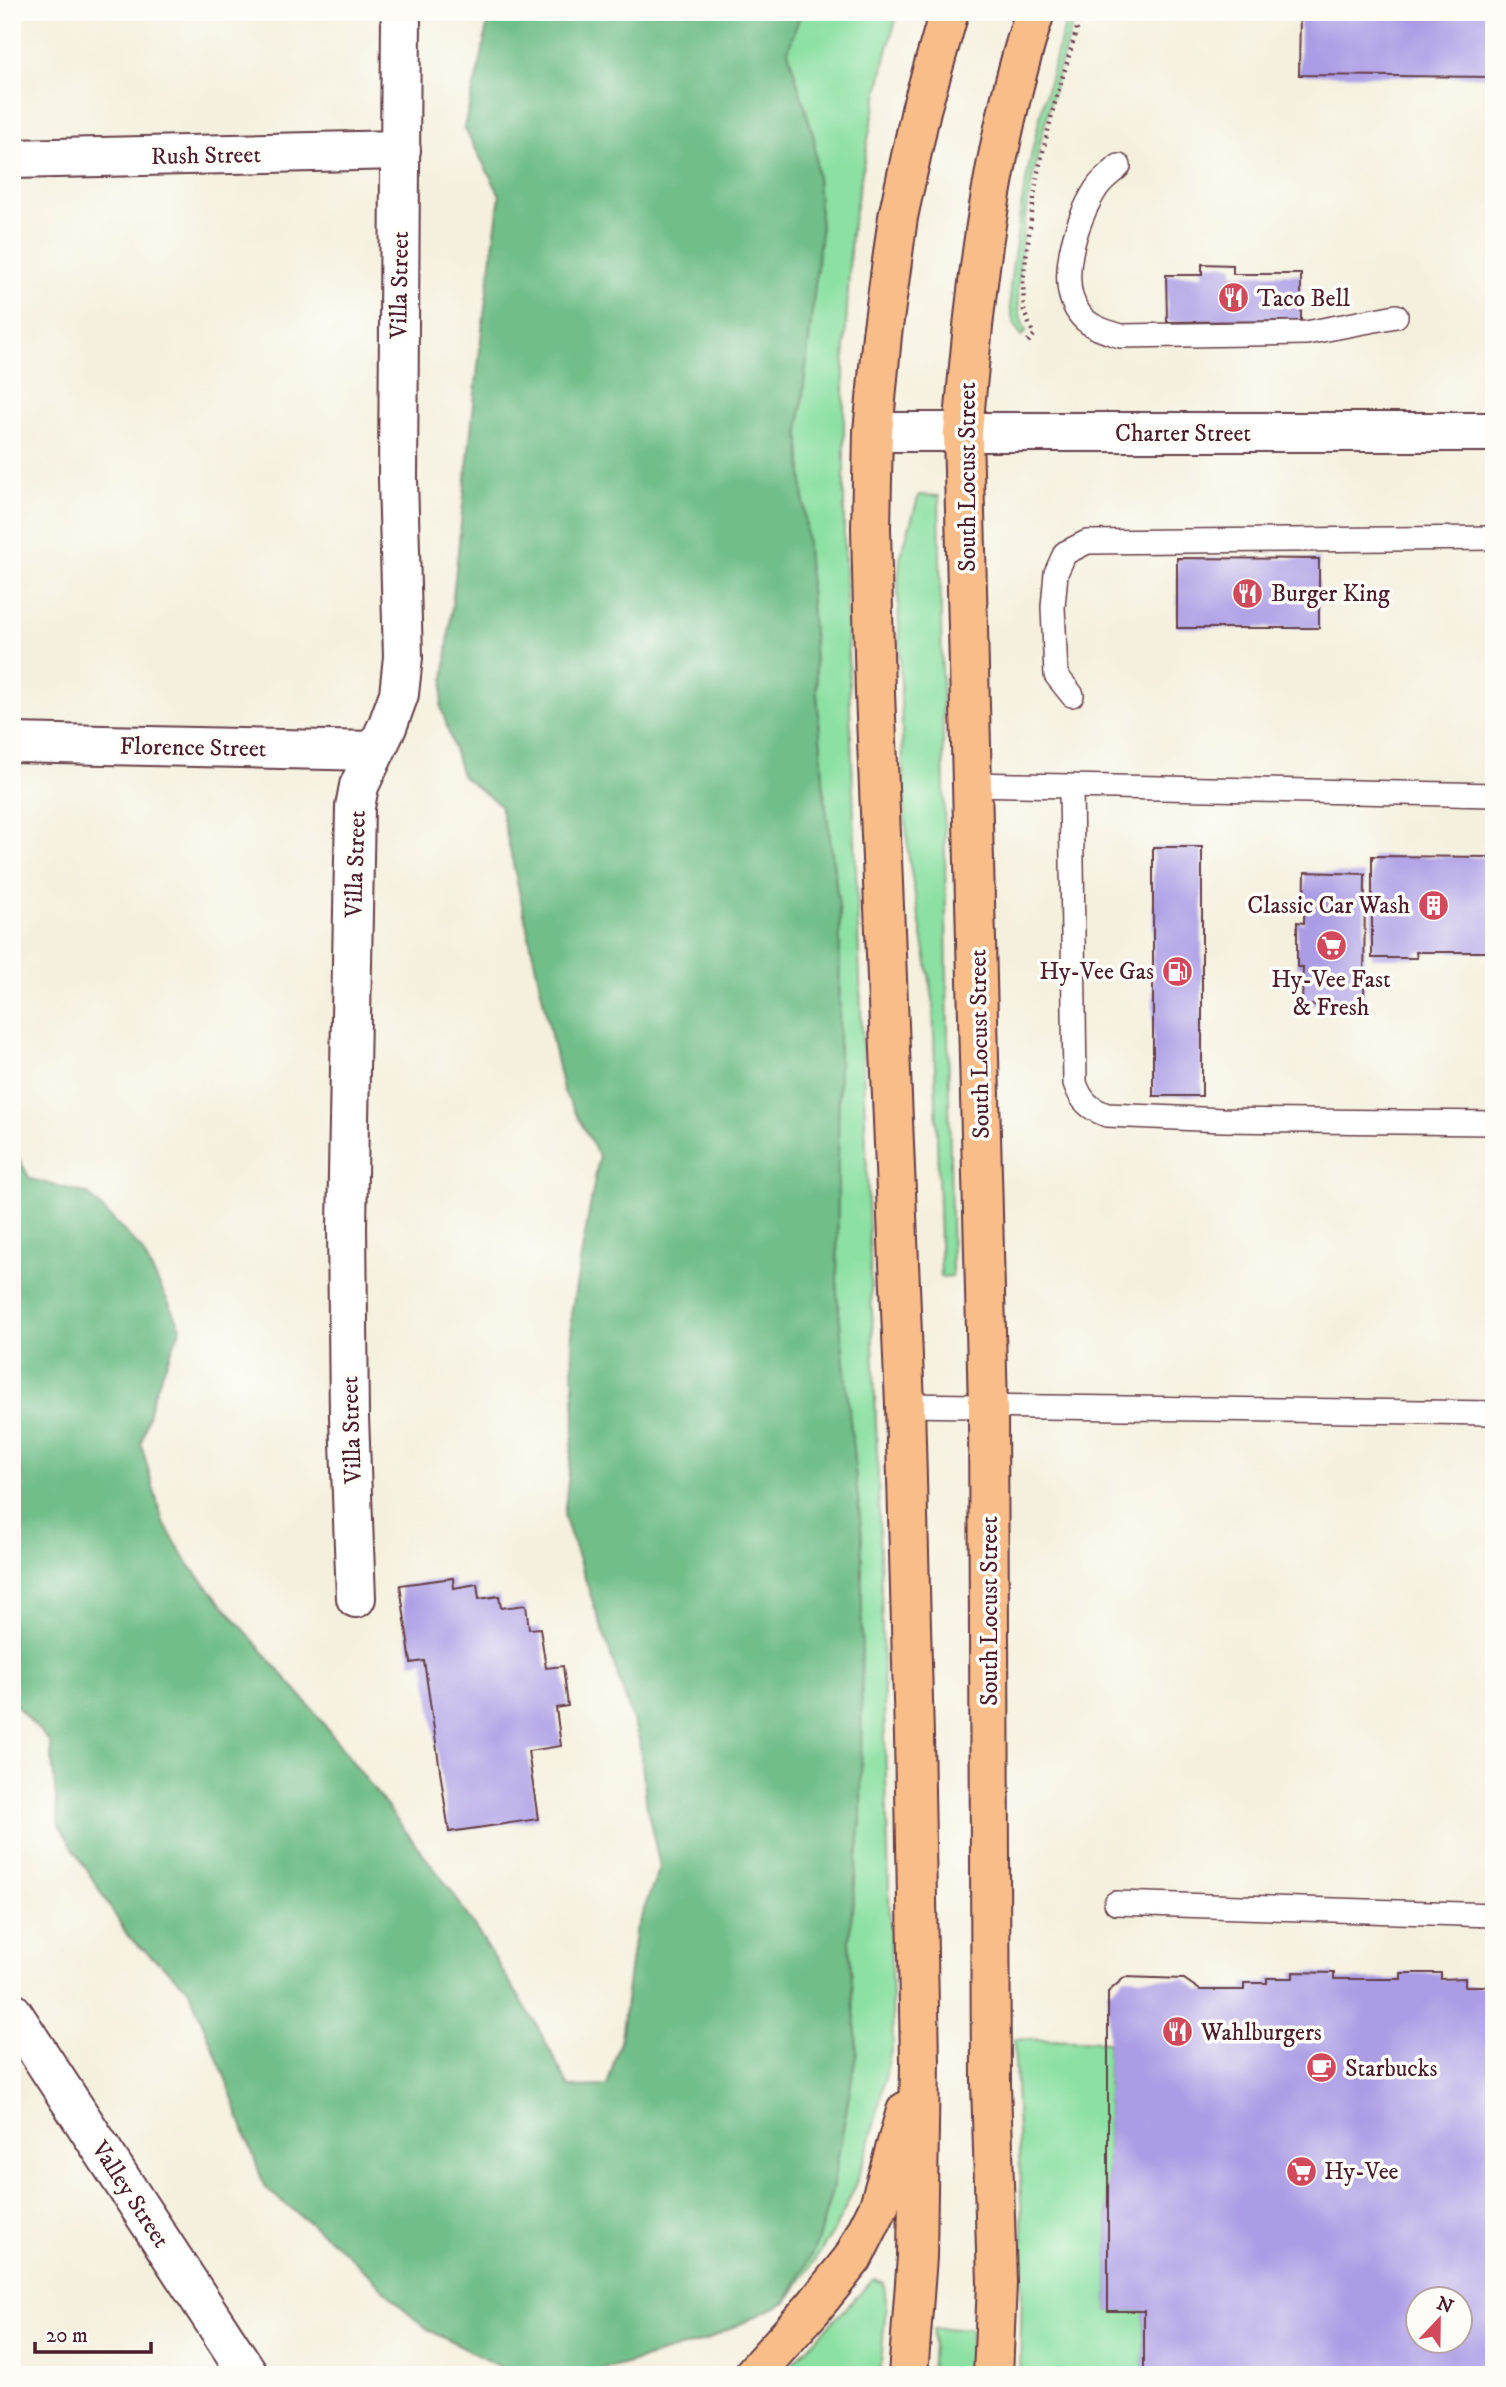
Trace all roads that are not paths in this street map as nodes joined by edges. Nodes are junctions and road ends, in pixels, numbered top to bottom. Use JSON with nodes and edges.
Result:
{"nodes":[{"id":1,"x":401,"y":12,"type":"edge"},
{"id":2,"x":949,"y":12,"type":"edge"},
{"id":3,"x":1035,"y":12,"type":"edge"},
{"id":4,"x":401,"y":150,"type":"junction"},
{"id":5,"x":12,"y":159,"type":"edge"},
{"id":6,"x":1119,"y":166,"type":"dead end"},
{"id":7,"x":1396,"y":316,"type":"dead end"},
{"id":8,"x":873,"y":432,"type":"junction"},
{"id":9,"x":1494,"y":432,"type":"edge"},
{"id":10,"x":963,"y":433,"type":"junction"},
{"id":11,"x":1494,"y":538,"type":"edge"},
{"id":12,"x":1072,"y":695,"type":"dead end"},
{"id":13,"x":12,"y":743,"type":"edge"},
{"id":14,"x":375,"y":751,"type":"junction"},
{"id":15,"x":972,"y":785,"type":"junction"},
{"id":16,"x":1071,"y":787,"type":"junction"},
{"id":17,"x":1494,"y":795,"type":"edge"},
{"id":18,"x":1494,"y":1123,"type":"edge"},
{"id":19,"x":905,"y":1405,"type":"junction"},
{"id":20,"x":988,"y":1408,"type":"junction"},
{"id":21,"x":1494,"y":1413,"type":"edge"},
{"id":22,"x":356,"y":1598,"type":"dead end"},
{"id":23,"x":1116,"y":1903,"type":"dead end"},
{"id":24,"x":1494,"y":1915,"type":"edge"},
{"id":25,"x":12,"y":2012,"type":"edge"},
{"id":26,"x":920,"y":2062,"type":"junction"},
{"id":27,"x":249,"y":2375,"type":"edge"},
{"id":28,"x":753,"y":2375,"type":"edge"},
{"id":29,"x":908,"y":2375,"type":"edge"},
{"id":30,"x":993,"y":2375,"type":"edge"}],
"edges":[{"from":1,"to":4,"type":"street","name":"Villa Street"},
{"from":2,"to":8,"type":"highway"},
{"from":3,"to":10,"type":"highway","name":"South Locust Street"},
{"from":4,"to":5,"type":"street","name":"Rush Street"},
{"from":4,"to":14,"type":"street","name":"Villa Street"},
{"from":6,"to":7,"type":"lane"},
{"from":8,"to":10,"type":"street","name":"Charter Street"},
{"from":8,"to":19,"type":"highway"},
{"from":9,"to":10,"type":"street","name":"Charter Street"},
{"from":10,"to":15,"type":"highway","name":"South Locust Street"},
{"from":11,"to":12,"type":"lane"},
{"from":13,"to":14,"type":"street","name":"Florence Street"},
{"from":14,"to":22,"type":"street","name":"Villa Street"},
{"from":15,"to":16,"type":"lane"},
{"from":15,"to":20,"type":"highway","name":"South Locust Street"},
{"from":16,"to":17,"type":"lane"},
{"from":16,"to":18,"type":"lane"},
{"from":19,"to":20,"type":"lane"},
{"from":19,"to":26,"type":"highway"},
{"from":20,"to":21,"type":"lane"},
{"from":20,"to":30,"type":"highway","name":"South Locust Street"},
{"from":23,"to":24,"type":"lane"},
{"from":25,"to":27,"type":"street","name":"Valley Street"},
{"from":26,"to":28,"type":"highway"},
{"from":26,"to":29,"type":"highway"}]}
